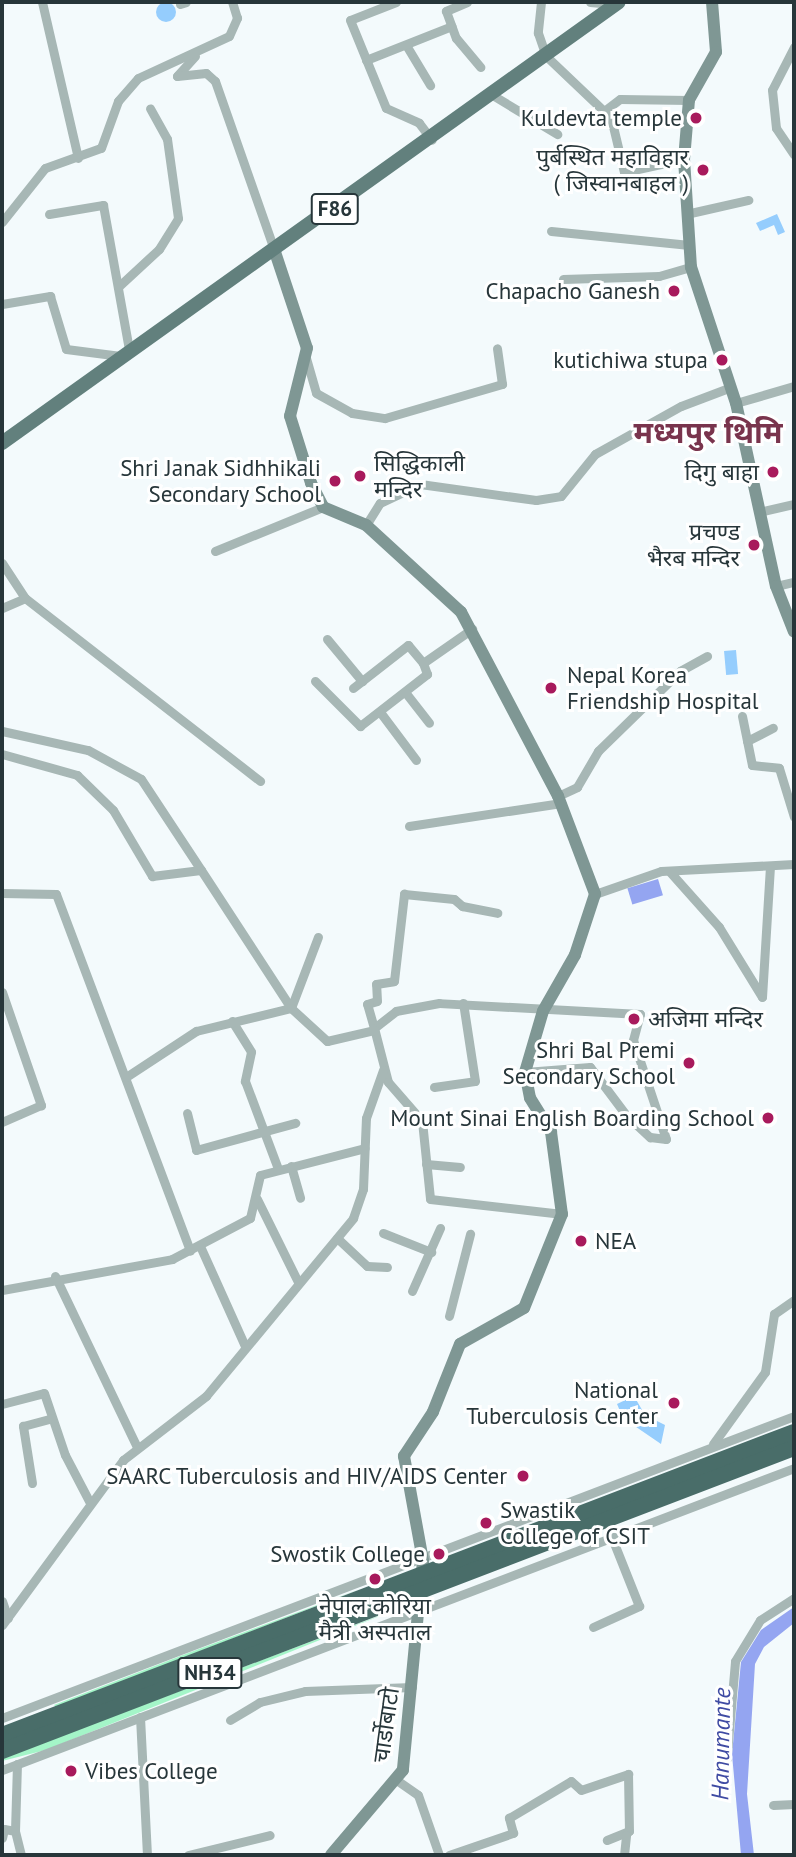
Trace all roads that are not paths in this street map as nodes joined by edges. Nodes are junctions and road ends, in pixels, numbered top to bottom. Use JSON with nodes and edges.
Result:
{"nodes":[{"id":1,"x":42,"y":2,"type":"edge"},
{"id":2,"x":232,"y":2,"type":"edge"},
{"id":3,"x":396,"y":2,"type":"edge"},
{"id":4,"x":467,"y":2,"type":"edge"},
{"id":5,"x":541,"y":2,"type":"edge"},
{"id":6,"x":590,"y":2,"type":"edge"},
{"id":7,"x":712,"y":2,"type":"edge"},
{"id":8,"x":617,"y":3,"type":"edge"},
{"id":9,"x":452,"y":26,"type":"junction"},
{"id":10,"x":406,"y":45,"type":"junction"},
{"id":11,"x":794,"y":47,"type":"edge"},
{"id":12,"x":205,"y":49,"type":"junction"},
{"id":13,"x":546,"y":56,"type":"junction"},
{"id":14,"x":366,"y":60,"type":"junction"},
{"id":15,"x":480,"y":67,"type":"dead end"},
{"id":16,"x":430,"y":85,"type":"dead end"},
{"id":17,"x":494,"y":96,"type":"junction"},
{"id":18,"x":689,"y":100,"type":"junction"},
{"id":19,"x":150,"y":108,"type":"dead end"},
{"id":20,"x":604,"y":111,"type":"junction"},
{"id":21,"x":557,"y":134,"type":"dead end"},
{"id":22,"x":432,"y":140,"type":"junction"},
{"id":23,"x":794,"y":155,"type":"edge"},
{"id":24,"x":78,"y":158,"type":"junction"},
{"id":25,"x":684,"y":159,"type":"junction"},
{"id":26,"x":748,"y":200,"type":"dead end"},
{"id":27,"x":49,"y":214,"type":"dead end"},
{"id":28,"x":686,"y":214,"type":"junction"},
{"id":29,"x":2,"y":222,"type":"edge"},
{"id":30,"x":551,"y":231,"type":"dead end"},
{"id":31,"x":689,"y":245,"type":"junction"},
{"id":32,"x":275,"y":252,"type":"junction"},
{"id":33,"x":691,"y":267,"type":"junction"},
{"id":34,"x":563,"y":279,"type":"dead end"},
{"id":35,"x":118,"y":288,"type":"junction"},
{"id":36,"x":2,"y":304,"type":"edge"},
{"id":37,"x":497,"y":348,"type":"dead end"},
{"id":38,"x":125,"y":353,"type":"junction"},
{"id":39,"x":306,"y":358,"type":"junction"},
{"id":40,"x":794,"y":386,"type":"edge"},
{"id":41,"x":731,"y":387,"type":"junction"},
{"id":42,"x":736,"y":403,"type":"junction"},
{"id":43,"x":2,"y":443,"type":"edge"},
{"id":44,"x":794,"y":504,"type":"edge"},
{"id":45,"x":323,"y":507,"type":"junction"},
{"id":46,"x":759,"y":512,"type":"junction"},
{"id":47,"x":366,"y":525,"type":"junction"},
{"id":48,"x":215,"y":551,"type":"dead end"},
{"id":49,"x":2,"y":563,"type":"edge"},
{"id":50,"x":794,"y":582,"type":"edge"},
{"id":51,"x":776,"y":586,"type":"junction"},
{"id":52,"x":25,"y":598,"type":"junction"},
{"id":53,"x":2,"y":608,"type":"edge"},
{"id":54,"x":472,"y":629,"type":"junction"},
{"id":55,"x":794,"y":632,"type":"edge"},
{"id":56,"x":327,"y":639,"type":"dead end"},
{"id":57,"x":707,"y":656,"type":"dead end"},
{"id":58,"x":423,"y":663,"type":"junction"},
{"id":59,"x":315,"y":681,"type":"dead end"},
{"id":60,"x":362,"y":681,"type":"junction"},
{"id":61,"x":353,"y":688,"type":"dead end"},
{"id":62,"x":405,"y":692,"type":"junction"},
{"id":63,"x":380,"y":712,"type":"junction"},
{"id":64,"x":742,"y":716,"type":"dead end"},
{"id":65,"x":429,"y":723,"type":"dead end"},
{"id":66,"x":773,"y":728,"type":"dead end"},
{"id":67,"x":2,"y":731,"type":"edge"},
{"id":68,"x":747,"y":741,"type":"junction"},
{"id":69,"x":2,"y":754,"type":"edge"},
{"id":70,"x":416,"y":760,"type":"dead end"},
{"id":71,"x":260,"y":781,"type":"dead end"},
{"id":72,"x":560,"y":799,"type":"junction"},
{"id":73,"x":794,"y":817,"type":"edge"},
{"id":74,"x":409,"y":826,"type":"dead end"},
{"id":75,"x":794,"y":864,"type":"edge"},
{"id":76,"x":770,"y":867,"type":"junction"},
{"id":77,"x":201,"y":870,"type":"junction"},
{"id":78,"x":670,"y":872,"type":"junction"},
{"id":79,"x":2,"y":893,"type":"edge"},
{"id":80,"x":595,"y":894,"type":"junction"},
{"id":81,"x":497,"y":913,"type":"dead end"},
{"id":82,"x":318,"y":937,"type":"dead end"},
{"id":83,"x":2,"y":992,"type":"edge"},
{"id":84,"x":463,"y":1003,"type":"junction"},
{"id":85,"x":291,"y":1008,"type":"junction"},
{"id":86,"x":543,"y":1011,"type":"junction"},
{"id":87,"x":232,"y":1021,"type":"junction"},
{"id":88,"x":374,"y":1029,"type":"junction"},
{"id":89,"x":383,"y":1070,"type":"junction"},
{"id":90,"x":525,"y":1072,"type":"junction"},
{"id":91,"x":126,"y":1077,"type":"junction"},
{"id":92,"x":434,"y":1087,"type":"dead end"},
{"id":93,"x":187,"y":1113,"type":"dead end"},
{"id":94,"x":2,"y":1122,"type":"edge"},
{"id":95,"x":296,"y":1123,"type":"dead end"},
{"id":96,"x":266,"y":1134,"type":"junction"},
{"id":97,"x":365,"y":1148,"type":"junction"},
{"id":98,"x":426,"y":1164,"type":"junction"},
{"id":99,"x":291,"y":1166,"type":"junction"},
{"id":100,"x":460,"y":1167,"type":"dead end"},
{"id":101,"x":278,"y":1169,"type":"junction"},
{"id":102,"x":300,"y":1198,"type":"dead end"},
{"id":103,"x":257,"y":1199,"type":"junction"},
{"id":104,"x":562,"y":1214,"type":"junction"},
{"id":105,"x":440,"y":1228,"type":"dead end"},
{"id":106,"x":383,"y":1233,"type":"dead end"},
{"id":107,"x":470,"y":1234,"type":"dead end"},
{"id":108,"x":337,"y":1238,"type":"junction"},
{"id":109,"x":200,"y":1246,"type":"junction"},
{"id":110,"x":190,"y":1251,"type":"junction"},
{"id":111,"x":431,"y":1252,"type":"junction"},
{"id":112,"x":387,"y":1267,"type":"dead end"},
{"id":113,"x":55,"y":1276,"type":"junction"},
{"id":114,"x":298,"y":1282,"type":"junction"},
{"id":115,"x":2,"y":1290,"type":"edge"},
{"id":116,"x":412,"y":1291,"type":"dead end"},
{"id":117,"x":794,"y":1300,"type":"edge"},
{"id":118,"x":449,"y":1316,"type":"dead end"},
{"id":119,"x":245,"y":1346,"type":"junction"},
{"id":120,"x":2,"y":1404,"type":"edge"},
{"id":121,"x":794,"y":1416,"type":"edge"},
{"id":122,"x":52,"y":1418,"type":"junction"},
{"id":123,"x":794,"y":1432,"type":"edge"},
{"id":124,"x":712,"y":1446,"type":"junction"},
{"id":125,"x":137,"y":1447,"type":"junction"},
{"id":126,"x":794,"y":1448,"type":"edge"},
{"id":127,"x":794,"y":1468,"type":"edge"},
{"id":128,"x":32,"y":1483,"type":"dead end"},
{"id":129,"x":89,"y":1501,"type":"junction"},
{"id":130,"x":612,"y":1538,"type":"junction"},
{"id":131,"x":422,"y":1568,"type":"junction"},
{"id":132,"x":794,"y":1598,"type":"edge"},
{"id":133,"x":2,"y":1601,"type":"edge"},
{"id":134,"x":417,"y":1603,"type":"junction"},
{"id":135,"x":5,"y":1622,"type":"edge"},
{"id":136,"x":593,"y":1627,"type":"dead end"},
{"id":137,"x":412,"y":1687,"type":"junction"},
{"id":138,"x":140,"y":1717,"type":"junction"},
{"id":139,"x":2,"y":1718,"type":"edge"},
{"id":140,"x":230,"y":1720,"type":"dead end"},
{"id":141,"x":2,"y":1735,"type":"edge"},
{"id":142,"x":2,"y":1751,"type":"edge"},
{"id":143,"x":17,"y":1764,"type":"junction"},
{"id":144,"x":2,"y":1770,"type":"edge"},
{"id":145,"x":725,"y":1776,"type":"dead end"},
{"id":146,"x":398,"y":1781,"type":"junction"},
{"id":147,"x":794,"y":1804,"type":"edge"},
{"id":148,"x":773,"y":1805,"type":"dead end"},
{"id":149,"x":15,"y":1831,"type":"junction"},
{"id":150,"x":270,"y":1835,"type":"dead end"},
{"id":151,"x":626,"y":1835,"type":"junction"},
{"id":152,"x":2,"y":1838,"type":"edge"},
{"id":153,"x":607,"y":1840,"type":"dead end"},
{"id":154,"x":21,"y":1855,"type":"edge"},
{"id":155,"x":146,"y":1855,"type":"edge"},
{"id":156,"x":188,"y":1855,"type":"edge"},
{"id":157,"x":331,"y":1855,"type":"edge"},
{"id":158,"x":439,"y":1855,"type":"edge"},
{"id":159,"x":449,"y":1855,"type":"edge"},
{"id":160,"x":624,"y":1855,"type":"edge"}],
"edges":[{"from":1,"to":24,"type":"street"},
{"from":2,"to":12,"type":"street"},
{"from":3,"to":14,"type":"street"},
{"from":4,"to":9,"type":"street"},
{"from":5,"to":13,"type":"street"},
{"from":6,"to":8,"type":"street"},
{"from":7,"to":18,"type":"main road"},
{"from":8,"to":13,"type":"main road","number":"F86"},
{"from":9,"to":10,"type":"street"},
{"from":9,"to":15,"type":"street"},
{"from":10,"to":14,"type":"street"},
{"from":10,"to":16,"type":"street"},
{"from":11,"to":23,"type":"street"},
{"from":12,"to":24,"type":"street"},
{"from":12,"to":32,"type":"street"},
{"from":13,"to":17,"type":"main road","number":"F86"},
{"from":13,"to":20,"type":"street"},
{"from":14,"to":22,"type":"street"},
{"from":17,"to":21,"type":"street"},
{"from":17,"to":22,"type":"main road","number":"F86"},
{"from":18,"to":20,"type":"street"},
{"from":18,"to":25,"type":"main road"},
{"from":19,"to":35,"type":"street"},
{"from":20,"to":25,"type":"street"},
{"from":22,"to":32,"type":"main road","number":"F86"},
{"from":24,"to":29,"type":"street"},
{"from":25,"to":28,"type":"main road"},
{"from":26,"to":28,"type":"street"},
{"from":27,"to":35,"type":"street"},
{"from":28,"to":31,"type":"main road"},
{"from":30,"to":31,"type":"street"},
{"from":31,"to":33,"type":"main road"},
{"from":32,"to":38,"type":"main road","number":"F86"},
{"from":32,"to":39,"type":"main road"},
{"from":33,"to":34,"type":"street"},
{"from":33,"to":41,"type":"main road"},
{"from":35,"to":38,"type":"street"},
{"from":36,"to":38,"type":"street"},
{"from":37,"to":39,"type":"street"},
{"from":38,"to":43,"type":"main road","number":"F86"},
{"from":39,"to":45,"type":"main road"},
{"from":40,"to":42,"type":"street"},
{"from":41,"to":42,"type":"main road"},
{"from":41,"to":47,"type":"street"},
{"from":42,"to":46,"type":"main road"},
{"from":44,"to":46,"type":"street"},
{"from":45,"to":47,"type":"main road"},
{"from":45,"to":48,"type":"street"},
{"from":46,"to":51,"type":"main road"},
{"from":47,"to":54,"type":"main road"},
{"from":49,"to":52,"type":"street"},
{"from":50,"to":51,"type":"street"},
{"from":51,"to":55,"type":"main road"},
{"from":52,"to":53,"type":"street"},
{"from":52,"to":71,"type":"street"},
{"from":54,"to":58,"type":"street"},
{"from":54,"to":72,"type":"main road"},
{"from":56,"to":60,"type":"street"},
{"from":57,"to":72,"type":"street"},
{"from":58,"to":60,"type":"street"},
{"from":58,"to":62,"type":"street"},
{"from":59,"to":63,"type":"street"},
{"from":60,"to":61,"type":"street"},
{"from":62,"to":63,"type":"street"},
{"from":62,"to":65,"type":"street"},
{"from":63,"to":70,"type":"street"},
{"from":64,"to":68,"type":"street"},
{"from":66,"to":68,"type":"street"},
{"from":67,"to":77,"type":"street"},
{"from":68,"to":73,"type":"street"},
{"from":69,"to":77,"type":"street"},
{"from":72,"to":74,"type":"street"},
{"from":72,"to":80,"type":"main road"},
{"from":75,"to":76,"type":"street"},
{"from":76,"to":78,"type":"street"},
{"from":76,"to":78,"type":"street"},
{"from":77,"to":85,"type":"street"},
{"from":78,"to":80,"type":"street"},
{"from":79,"to":91,"type":"street"},
{"from":80,"to":86,"type":"main road"},
{"from":81,"to":88,"type":"street"},
{"from":82,"to":85,"type":"street"},
{"from":83,"to":94,"type":"street"},
{"from":84,"to":86,"type":"street"},
{"from":84,"to":88,"type":"street"},
{"from":84,"to":92,"type":"street"},
{"from":85,"to":87,"type":"street"},
{"from":85,"to":88,"type":"street"},
{"from":86,"to":90,"type":"main road"},
{"from":86,"to":90,"type":"street"},
{"from":87,"to":91,"type":"street"},
{"from":87,"to":96,"type":"street"},
{"from":88,"to":89,"type":"street"},
{"from":89,"to":97,"type":"street"},
{"from":89,"to":98,"type":"street"},
{"from":90,"to":104,"type":"main road"},
{"from":91,"to":110,"type":"street"},
{"from":93,"to":96,"type":"street"},
{"from":95,"to":96,"type":"street"},
{"from":96,"to":101,"type":"street"},
{"from":97,"to":99,"type":"street"},
{"from":97,"to":108,"type":"street"},
{"from":98,"to":100,"type":"street"},
{"from":98,"to":104,"type":"street"},
{"from":99,"to":101,"type":"street"},
{"from":99,"to":102,"type":"street"},
{"from":101,"to":103,"type":"street"},
{"from":103,"to":109,"type":"street"},
{"from":103,"to":114,"type":"street"},
{"from":104,"to":131,"type":"main road","name":"चार्डोबाटो"},
{"from":105,"to":111,"type":"street"},
{"from":106,"to":111,"type":"street"},
{"from":107,"to":118,"type":"street"},
{"from":108,"to":112,"type":"street"},
{"from":108,"to":114,"type":"street"},
{"from":109,"to":110,"type":"street"},
{"from":109,"to":119,"type":"street"},
{"from":110,"to":113,"type":"street"},
{"from":111,"to":116,"type":"street"},
{"from":113,"to":115,"type":"street"},
{"from":113,"to":125,"type":"street"},
{"from":114,"to":119,"type":"street"},
{"from":117,"to":124,"type":"street"},
{"from":119,"to":125,"type":"street"},
{"from":120,"to":122,"type":"street"},
{"from":121,"to":124,"type":"street"},
{"from":122,"to":128,"type":"street"},
{"from":122,"to":129,"type":"street"},
{"from":123,"to":131,"type":"highway","number":"NH34"},
{"from":124,"to":131,"type":"street"},
{"from":125,"to":129,"type":"street"},
{"from":126,"to":134,"type":"highway","number":"NH34"},
{"from":127,"to":130,"type":"street"},
{"from":129,"to":135,"type":"street"},
{"from":130,"to":134,"type":"street"},
{"from":130,"to":136,"type":"street"},
{"from":131,"to":134,"type":"main road","name":"चार्डोबाटो"},
{"from":131,"to":139,"type":"street"},
{"from":131,"to":141,"type":"highway","number":"NH34"},
{"from":132,"to":145,"type":"street"},
{"from":133,"to":135,"type":"street"},
{"from":134,"to":137,"type":"main road","name":"चार्डोबाटो"},
{"from":134,"to":138,"type":"street"},
{"from":134,"to":142,"type":"highway","number":"NH34"},
{"from":137,"to":140,"type":"street"},
{"from":137,"to":146,"type":"main road","name":"चार्डोबाटो"},
{"from":138,"to":143,"type":"street"},
{"from":138,"to":155,"type":"street"},
{"from":143,"to":144,"type":"street"},
{"from":143,"to":149,"type":"street"},
{"from":146,"to":157,"type":"main road","name":"चार्डोबाटो"},
{"from":146,"to":158,"type":"street"},
{"from":147,"to":148,"type":"street"},
{"from":149,"to":152,"type":"street"},
{"from":149,"to":154,"type":"street"},
{"from":150,"to":156,"type":"street"},
{"from":151,"to":153,"type":"street"},
{"from":151,"to":159,"type":"street"},
{"from":151,"to":160,"type":"street"}]}
